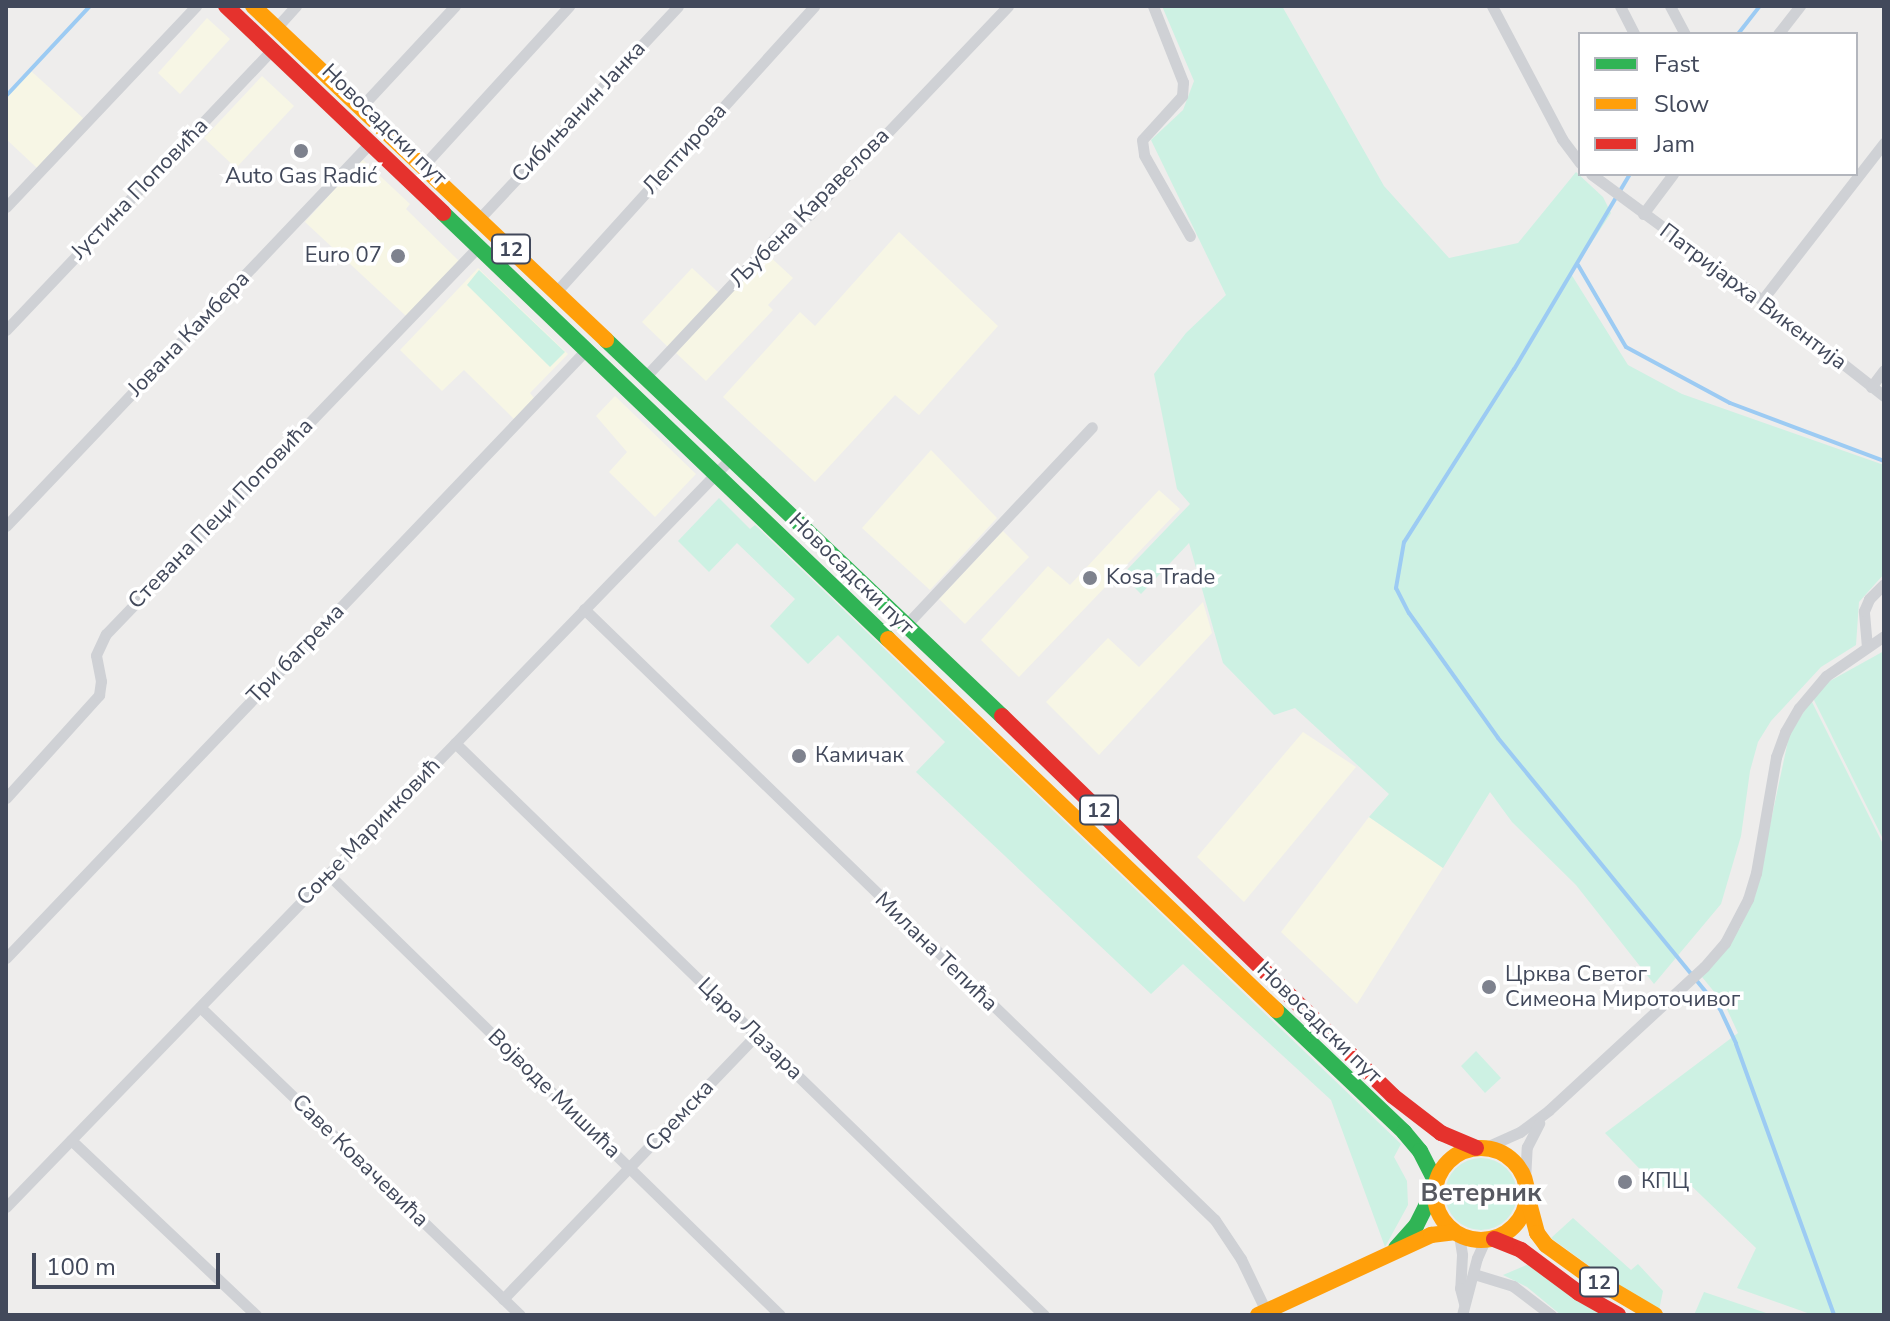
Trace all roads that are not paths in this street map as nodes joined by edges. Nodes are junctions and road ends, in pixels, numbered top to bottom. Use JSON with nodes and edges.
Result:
{"nodes":[{"id":1,"x":196,"y":6,"type":"edge"},
{"id":2,"x":226,"y":6,"type":"edge"},
{"id":3,"x":253,"y":6,"type":"edge"},
{"id":4,"x":296,"y":6,"type":"edge"},
{"id":5,"x":455,"y":6,"type":"edge"},
{"id":6,"x":569,"y":6,"type":"edge"},
{"id":7,"x":678,"y":6,"type":"edge"},
{"id":8,"x":814,"y":6,"type":"edge"},
{"id":9,"x":1008,"y":6,"type":"edge"},
{"id":10,"x":1153,"y":6,"type":"edge"},
{"id":11,"x":1492,"y":6,"type":"edge"},
{"id":12,"x":1620,"y":6,"type":"edge"},
{"id":13,"x":1670,"y":6,"type":"edge"},
{"id":14,"x":1800,"y":6,"type":"edge"},
{"id":15,"x":276,"y":28,"type":"junction"},
{"id":16,"x":1633,"y":32,"type":"edge"},
{"id":17,"x":1684,"y":32,"type":"edge"},
{"id":18,"x":1780,"y":32,"type":"edge"},
{"id":19,"x":273,"y":49,"type":"junction"},
{"id":20,"x":361,"y":107,"type":"junction"},
{"id":21,"x":371,"y":142,"type":"junction"},
{"id":22,"x":1884,"y":143,"type":"edge"},
{"id":23,"x":1578,"y":160,"type":"edge"},
{"id":24,"x":423,"y":166,"type":"junction"},
{"id":25,"x":1593,"y":176,"type":"edge"},
{"id":26,"x":1672,"y":176,"type":"edge"},
{"id":27,"x":6,"y":207,"type":"edge"},
{"id":28,"x":1643,"y":214,"type":"junction"},
{"id":29,"x":479,"y":219,"type":"junction"},
{"id":30,"x":1190,"y":236,"type":"dead end"},
{"id":31,"x":478,"y":247,"type":"junction"},
{"id":32,"x":556,"y":292,"type":"junction"},
{"id":33,"x":1762,"y":300,"type":"junction"},
{"id":34,"x":6,"y":330,"type":"edge"},
{"id":35,"x":586,"y":350,"type":"junction"},
{"id":36,"x":1884,"y":370,"type":"edge"},
{"id":37,"x":646,"y":376,"type":"junction"},
{"id":38,"x":1871,"y":387,"type":"junction"},
{"id":39,"x":1884,"y":396,"type":"edge"},
{"id":40,"x":1092,"y":427,"type":"dead end"},
{"id":41,"x":732,"y":457,"type":"junction"},
{"id":42,"x":715,"y":474,"type":"junction"},
{"id":43,"x":6,"y":526,"type":"edge"},
{"id":44,"x":1884,"y":584,"type":"edge"},
{"id":45,"x":584,"y":609,"type":"junction"},
{"id":46,"x":907,"y":624,"type":"junction"},
{"id":47,"x":1884,"y":636,"type":"edge"},
{"id":48,"x":1867,"y":647,"type":"junction"},
{"id":49,"x":455,"y":743,"type":"junction"},
{"id":50,"x":6,"y":798,"type":"edge"},
{"id":51,"x":328,"y":874,"type":"junction"},
{"id":52,"x":6,"y":958,"type":"edge"},
{"id":53,"x":200,"y":1007,"type":"junction"},
{"id":54,"x":756,"y":1035,"type":"junction"},
{"id":55,"x":1549,"y":1110,"type":"junction"},
{"id":56,"x":71,"y":1140,"type":"junction"},
{"id":57,"x":1480,"y":1148,"type":"junction"},
{"id":58,"x":630,"y":1169,"type":"junction"},
{"id":59,"x":1435,"y":1186,"type":"junction"},
{"id":60,"x":1526,"y":1188,"type":"junction"},
{"id":61,"x":6,"y":1207,"type":"edge"},
{"id":62,"x":1456,"y":1233,"type":"junction"},
{"id":63,"x":1489,"y":1240,"type":"junction"},
{"id":64,"x":1386,"y":1258,"type":"junction"},
{"id":65,"x":1474,"y":1274,"type":"junction"},
{"id":66,"x":503,"y":1299,"type":"junction"},
{"id":67,"x":1463,"y":1309,"type":"edge"},
{"id":68,"x":1262,"y":1313,"type":"edge"},
{"id":69,"x":256,"y":1315,"type":"edge"},
{"id":70,"x":520,"y":1315,"type":"edge"},
{"id":71,"x":780,"y":1315,"type":"edge"},
{"id":72,"x":1044,"y":1315,"type":"edge"},
{"id":73,"x":1551,"y":1315,"type":"edge"},
{"id":74,"x":1618,"y":1315,"type":"edge"},
{"id":75,"x":1655,"y":1315,"type":"edge"}],
"edges":[{"from":1,"to":27,"type":"street"},
{"from":2,"to":19,"type":"main road","name":"Новосадски пут","number":"12"},
{"from":3,"to":15,"type":"main road","name":"Новосадски пут","number":"12"},
{"from":4,"to":15,"type":"street"},
{"from":5,"to":20,"type":"street"},
{"from":6,"to":24,"type":"street"},
{"from":7,"to":29,"type":"street","name":"Сибињанин Јанка"},
{"from":8,"to":32,"type":"street","name":"Лептирова"},
{"from":9,"to":37,"type":"street","name":"Љубена Каравелова"},
{"from":10,"to":30,"type":"street"},
{"from":11,"to":23,"type":"street"},
{"from":12,"to":16,"type":"street"},
{"from":13,"to":17,"type":"street"},
{"from":14,"to":18,"type":"street"},
{"from":15,"to":20,"type":"main road","name":"Новосадски пут","number":"12"},
{"from":19,"to":21,"type":"main road","name":"Новосадски пут","number":"12"},
{"from":19,"to":34,"type":"street","name":"Јустина Поповића"},
{"from":20,"to":24,"type":"main road","name":"Новосадски пут","number":"12"},
{"from":21,"to":31,"type":"main road","name":"Новосадски пут","number":"12"},
{"from":21,"to":43,"type":"street","name":"Јована Камбера"},
{"from":22,"to":33,"type":"street"},
{"from":24,"to":29,"type":"main road","name":"Новосадски пут","number":"12"},
{"from":25,"to":28,"type":"street","name":"Патријарха Викентија"},
{"from":26,"to":28,"type":"street"},
{"from":28,"to":33,"type":"street","name":"Патријарха Викентија"},
{"from":29,"to":32,"type":"main road","name":"Новосадски пут","number":"12"},
{"from":31,"to":35,"type":"main road","name":"Новосадски пут","number":"12"},
{"from":31,"to":50,"type":"street","name":"Стевана Пеци Поповића"},
{"from":32,"to":37,"type":"main road","name":"Новосадски пут","number":"12"},
{"from":33,"to":38,"type":"street","name":"Патријарха Викентија"},
{"from":35,"to":42,"type":"main road","name":"Новосадски пут","number":"12"},
{"from":35,"to":52,"type":"street","name":"Три багрема"},
{"from":36,"to":38,"type":"street"},
{"from":37,"to":41,"type":"main road","name":"Новосадски пут","number":"12"},
{"from":38,"to":39,"type":"street","name":"Патријарха Викентија"},
{"from":40,"to":46,"type":"street","name":"Новосадски пут"},
{"from":41,"to":42,"type":"street","name":"Соње Маринковић"},
{"from":41,"to":46,"type":"main road","name":"Новосадски пут","number":"12"},
{"from":42,"to":45,"type":"street","name":"Соње Маринковић"},
{"from":42,"to":59,"type":"main road","name":"Новосадски пут","number":"12"},
{"from":44,"to":48,"type":"street"},
{"from":45,"to":49,"type":"street","name":"Соње Маринковић"},
{"from":45,"to":68,"type":"street","name":"Милана Тепића"},
{"from":46,"to":57,"type":"main road","name":"Новосадски пут","number":"12"},
{"from":47,"to":48,"type":"street"},
{"from":48,"to":55,"type":"street"},
{"from":49,"to":51,"type":"street","name":"Соње Маринковић"},
{"from":49,"to":54,"type":"street","name":"Цара Лазара"},
{"from":51,"to":53,"type":"street","name":"Соње Маринковић"},
{"from":51,"to":58,"type":"street","name":"Војводе Мишића"},
{"from":53,"to":56,"type":"street","name":"Соње Маринковић"},
{"from":53,"to":66,"type":"street","name":"Саве Ковачевића"},
{"from":54,"to":58,"type":"street","name":"Сремска"},
{"from":54,"to":72,"type":"street","name":"Цара Лазара"},
{"from":55,"to":57,"type":"street"},
{"from":55,"to":60,"type":"street"},
{"from":56,"to":61,"type":"street","name":"Соње Маринковић"},
{"from":56,"to":69,"type":"street"},
{"from":57,"to":59,"type":"main road"},
{"from":57,"to":60,"type":"main road","number":"12"},
{"from":58,"to":66,"type":"street","name":"Сремска"},
{"from":58,"to":71,"type":"street","name":"Војводе Мишића"},
{"from":59,"to":62,"type":"main road","number":"12"},
{"from":59,"to":64,"type":"main road"},
{"from":60,"to":63,"type":"main road"},
{"from":60,"to":75,"type":"main road","number":"12"},
{"from":62,"to":63,"type":"main road","number":"12"},
{"from":62,"to":64,"type":"main road"},
{"from":62,"to":67,"type":"street"},
{"from":63,"to":65,"type":"street"},
{"from":63,"to":74,"type":"main road","number":"12"},
{"from":64,"to":68,"type":"main road"},
{"from":65,"to":67,"type":"street"},
{"from":65,"to":73,"type":"street"},
{"from":66,"to":70,"type":"street","name":"Саве Ковачевића"}]}
